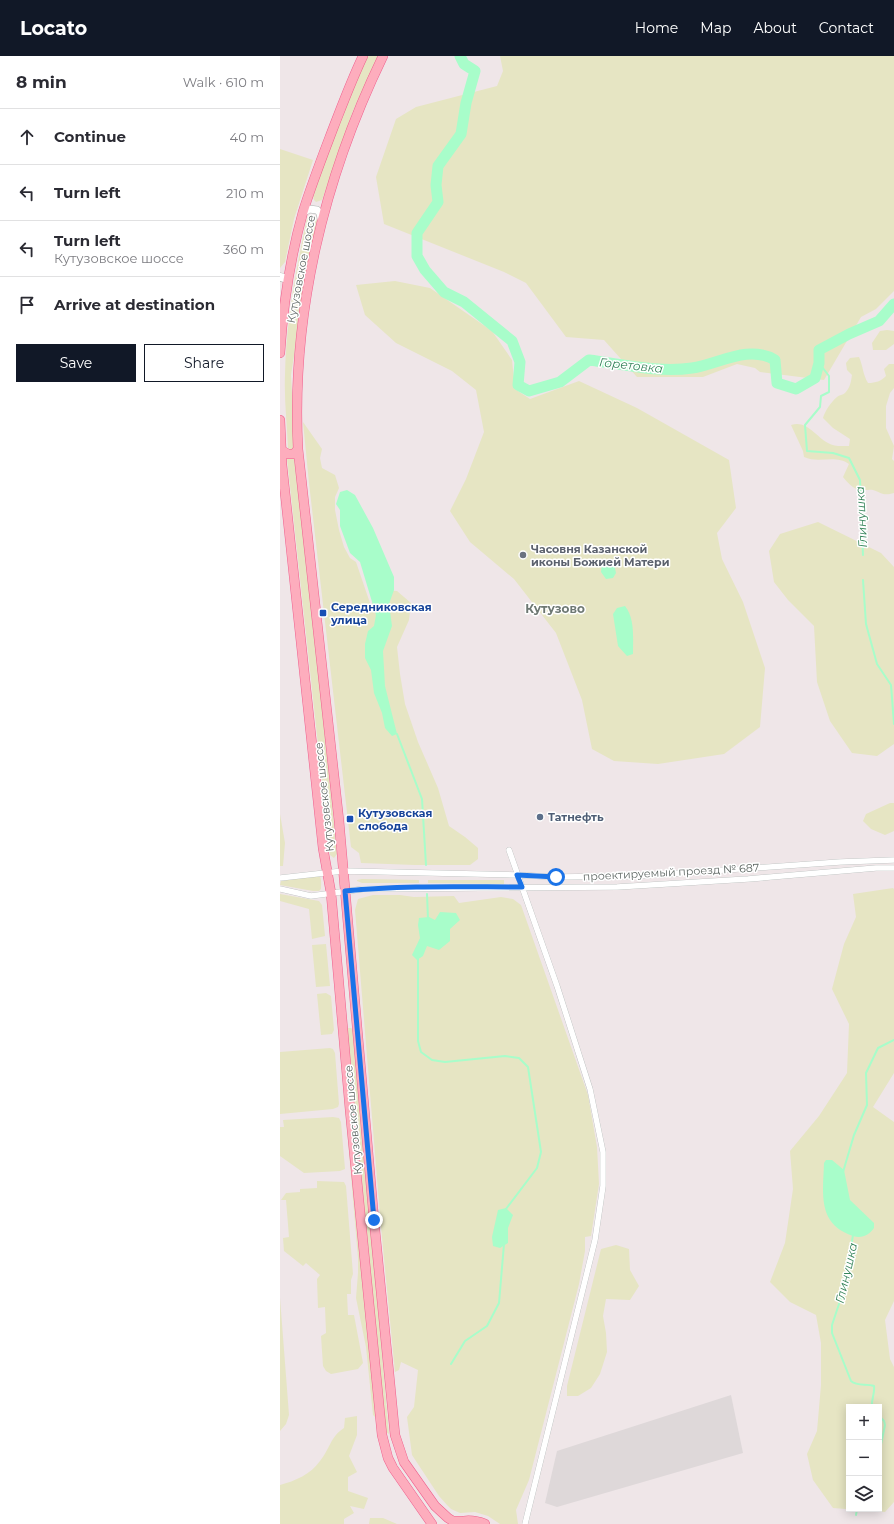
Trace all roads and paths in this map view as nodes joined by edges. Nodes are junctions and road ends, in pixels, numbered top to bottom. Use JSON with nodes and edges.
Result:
{"nodes":[{"id":1,"x":363,"y":56,"type":"edge"},
{"id":2,"x":383,"y":56,"type":"edge"},
{"id":3,"x":303,"y":213,"type":"junction"},
{"id":4,"x":321,"y":219,"type":"junction"},
{"id":5,"x":284,"y":278,"type":"edge"},
{"id":6,"x":281,"y":326,"type":"edge"},
{"id":7,"x":280,"y":354,"type":"edge"},
{"id":8,"x":280,"y":420,"type":"edge"},
{"id":9,"x":298,"y":449,"type":"junction"},
{"id":10,"x":281,"y":450,"type":"junction"},
{"id":11,"x":509,"y":850,"type":"dead end"},
{"id":12,"x":894,"y":860,"type":"edge"},
{"id":13,"x":894,"y":868,"type":"edge"},
{"id":14,"x":343,"y":871,"type":"junction"},
{"id":15,"x":327,"y":872,"type":"junction"},
{"id":16,"x":517,"y":875,"type":"junction"},
{"id":17,"x":280,"y":878,"type":"edge"},
{"id":18,"x":522,"y":887,"type":"junction"},
{"id":19,"x":280,"y":889,"type":"edge"},
{"id":20,"x":345,"y":891,"type":"junction"},
{"id":21,"x":331,"y":893,"type":"junction"},
{"id":22,"x":457,"y":1523,"type":"edge"},
{"id":23,"x":432,"y":1524,"type":"edge"},
{"id":24,"x":485,"y":1524,"type":"edge"},
{"id":25,"x":525,"y":1524,"type":"edge"}],
"edges":[{"from":1,"to":3,"type":"main road","name":"Кутузовское шоссе"},
{"from":2,"to":4,"type":"main road","name":"Кутузовское шоссе"},
{"from":3,"to":4,"type":"street"},
{"from":3,"to":5,"type":"main road","name":"Кутузовское шоссе"},
{"from":4,"to":9,"type":"main road","name":"Кутузовское шоссе"},
{"from":5,"to":6,"type":"main road","name":"Кутузовское шоссе"},
{"from":6,"to":7,"type":"main road","name":"Кутузовское шоссе"},
{"from":8,"to":10,"type":"main road","name":"Кутузовское шоссе"},
{"from":9,"to":10,"type":"main road"},
{"from":9,"to":14,"type":"main road","name":"Кутузовское шоссе"},
{"from":10,"to":15,"type":"main road","name":"Кутузовское шоссе"},
{"from":11,"to":16,"type":"street"},
{"from":12,"to":16,"type":"street","name":"проектируемый проезд № 687"},
{"from":13,"to":18,"type":"street","name":"проектируемый проезд № 687"},
{"from":14,"to":15,"type":"street","name":"проектируемый проезд № 687"},
{"from":14,"to":16,"type":"street","name":"проектируемый проезд № 687"},
{"from":14,"to":20,"type":"main road","name":"Кутузовское шоссе"},
{"from":15,"to":17,"type":"street","name":"проектируемый проезд № 687"},
{"from":15,"to":21,"type":"main road","name":"Кутузовское шоссе"},
{"from":16,"to":18,"type":"street"},
{"from":18,"to":20,"type":"street","name":"проектируемый проезд № 687"},
{"from":18,"to":25,"type":"street"},
{"from":19,"to":21,"type":"street","name":"проектируемый проезд № 687"},
{"from":20,"to":21,"type":"street","name":"проектируемый проезд № 687"},
{"from":20,"to":22,"type":"main road","name":"Кутузовское шоссе"},
{"from":21,"to":23,"type":"main road","name":"Кутузовское шоссе"},
{"from":22,"to":24,"type":"main road","name":"Кутузовское шоссе"}]}
